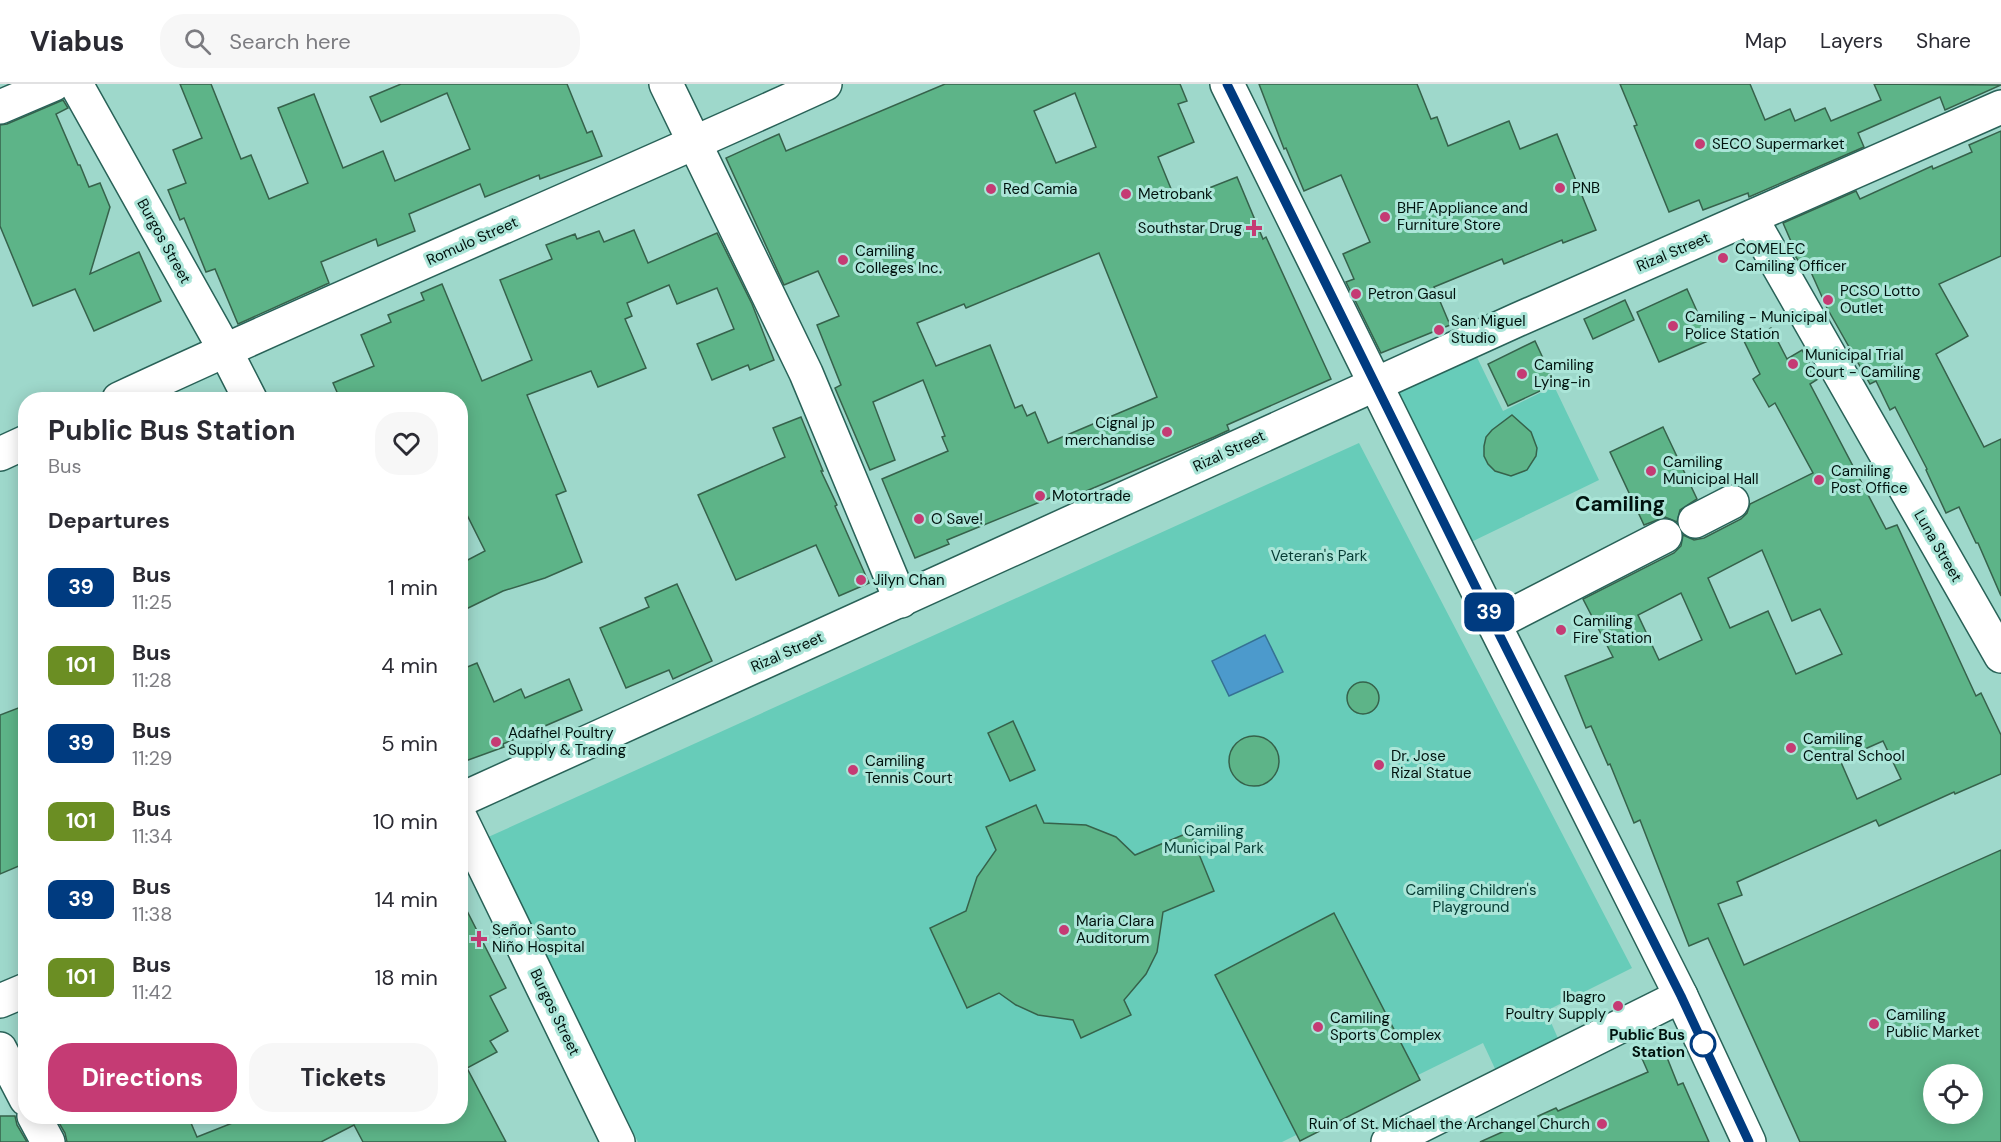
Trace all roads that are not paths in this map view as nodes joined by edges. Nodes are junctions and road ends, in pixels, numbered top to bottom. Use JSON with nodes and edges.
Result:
{"nodes":[{"id":1,"x":54,"y":84,"type":"edge"},
{"id":2,"x":76,"y":84,"type":"edge"},
{"id":3,"x":666,"y":84,"type":"edge"},
{"id":4,"x":825,"y":84,"type":"edge"},
{"id":5,"x":1227,"y":84,"type":"edge"},
{"id":6,"x":0,"y":107,"type":"edge"},
{"id":7,"x":2001,"y":107,"type":"edge"},
{"id":8,"x":693,"y":144,"type":"junction"},
{"id":9,"x":1751,"y":218,"type":"junction"},
{"id":10,"x":225,"y":350,"type":"junction"},
{"id":11,"x":1377,"y":383,"type":"junction"},
{"id":12,"x":134,"y":392,"type":"edge"},
{"id":13,"x":246,"y":392,"type":"edge"},
{"id":14,"x":18,"y":446,"type":"edge"},
{"id":15,"x":0,"y":454,"type":"edge"},
{"id":16,"x":1731,"y":502,"type":"dead end"},
{"id":17,"x":1695,"y":520,"type":"dead end"},
{"id":18,"x":1665,"y":536,"type":"dead end"},
{"id":19,"x":901,"y":601,"type":"junction"},
{"id":20,"x":1494,"y":624,"type":"junction"},
{"id":21,"x":2001,"y":656,"type":"edge"},
{"id":22,"x":468,"y":796,"type":"edge"},
{"id":23,"x":468,"y":833,"type":"edge"},
{"id":24,"x":18,"y":993,"type":"edge"},
{"id":25,"x":1681,"y":996,"type":"junction"},
{"id":26,"x":0,"y":1001,"type":"edge"},
{"id":27,"x":0,"y":1049,"type":"edge"},
{"id":28,"x":18,"y":1084,"type":"edge"},
{"id":29,"x":38,"y":1124,"type":"edge"},
{"id":30,"x":48,"y":1142,"type":"edge"},
{"id":31,"x":618,"y":1142,"type":"edge"},
{"id":32,"x":1388,"y":1142,"type":"edge"},
{"id":33,"x":1749,"y":1142,"type":"edge"}],
"edges":[{"from":1,"to":6,"type":"main road"},
{"from":2,"to":10,"type":"main road","name":"Burgos Street"},
{"from":3,"to":8,"type":"main road"},
{"from":4,"to":8,"type":"main road","name":"Romulo Street"},
{"from":5,"to":11,"type":"main road"},
{"from":7,"to":9,"type":"main road","name":"Rizal Street"},
{"from":8,"to":10,"type":"main road","name":"Romulo Street"},
{"from":8,"to":19,"type":"main road"},
{"from":9,"to":11,"type":"main road","name":"Rizal Street"},
{"from":9,"to":21,"type":"main road","name":"Luna Street"},
{"from":10,"to":12,"type":"main road","name":"Romulo Street"},
{"from":10,"to":13,"type":"main road","name":"Burgos Street"},
{"from":11,"to":19,"type":"main road","name":"Rizal Street"},
{"from":11,"to":20,"type":"main road"},
{"from":14,"to":15,"type":"main road"},
{"from":16,"to":17,"type":"main road"},
{"from":18,"to":20,"type":"main road"},
{"from":19,"to":22,"type":"main road","name":"Rizal Street"},
{"from":20,"to":25,"type":"main road"},
{"from":23,"to":31,"type":"main road","name":"Burgos Street"},
{"from":24,"to":26,"type":"main road"},
{"from":25,"to":32,"type":"main road"},
{"from":25,"to":33,"type":"main road"},
{"from":27,"to":28,"type":"main road"},
{"from":29,"to":30,"type":"main road"}]}
